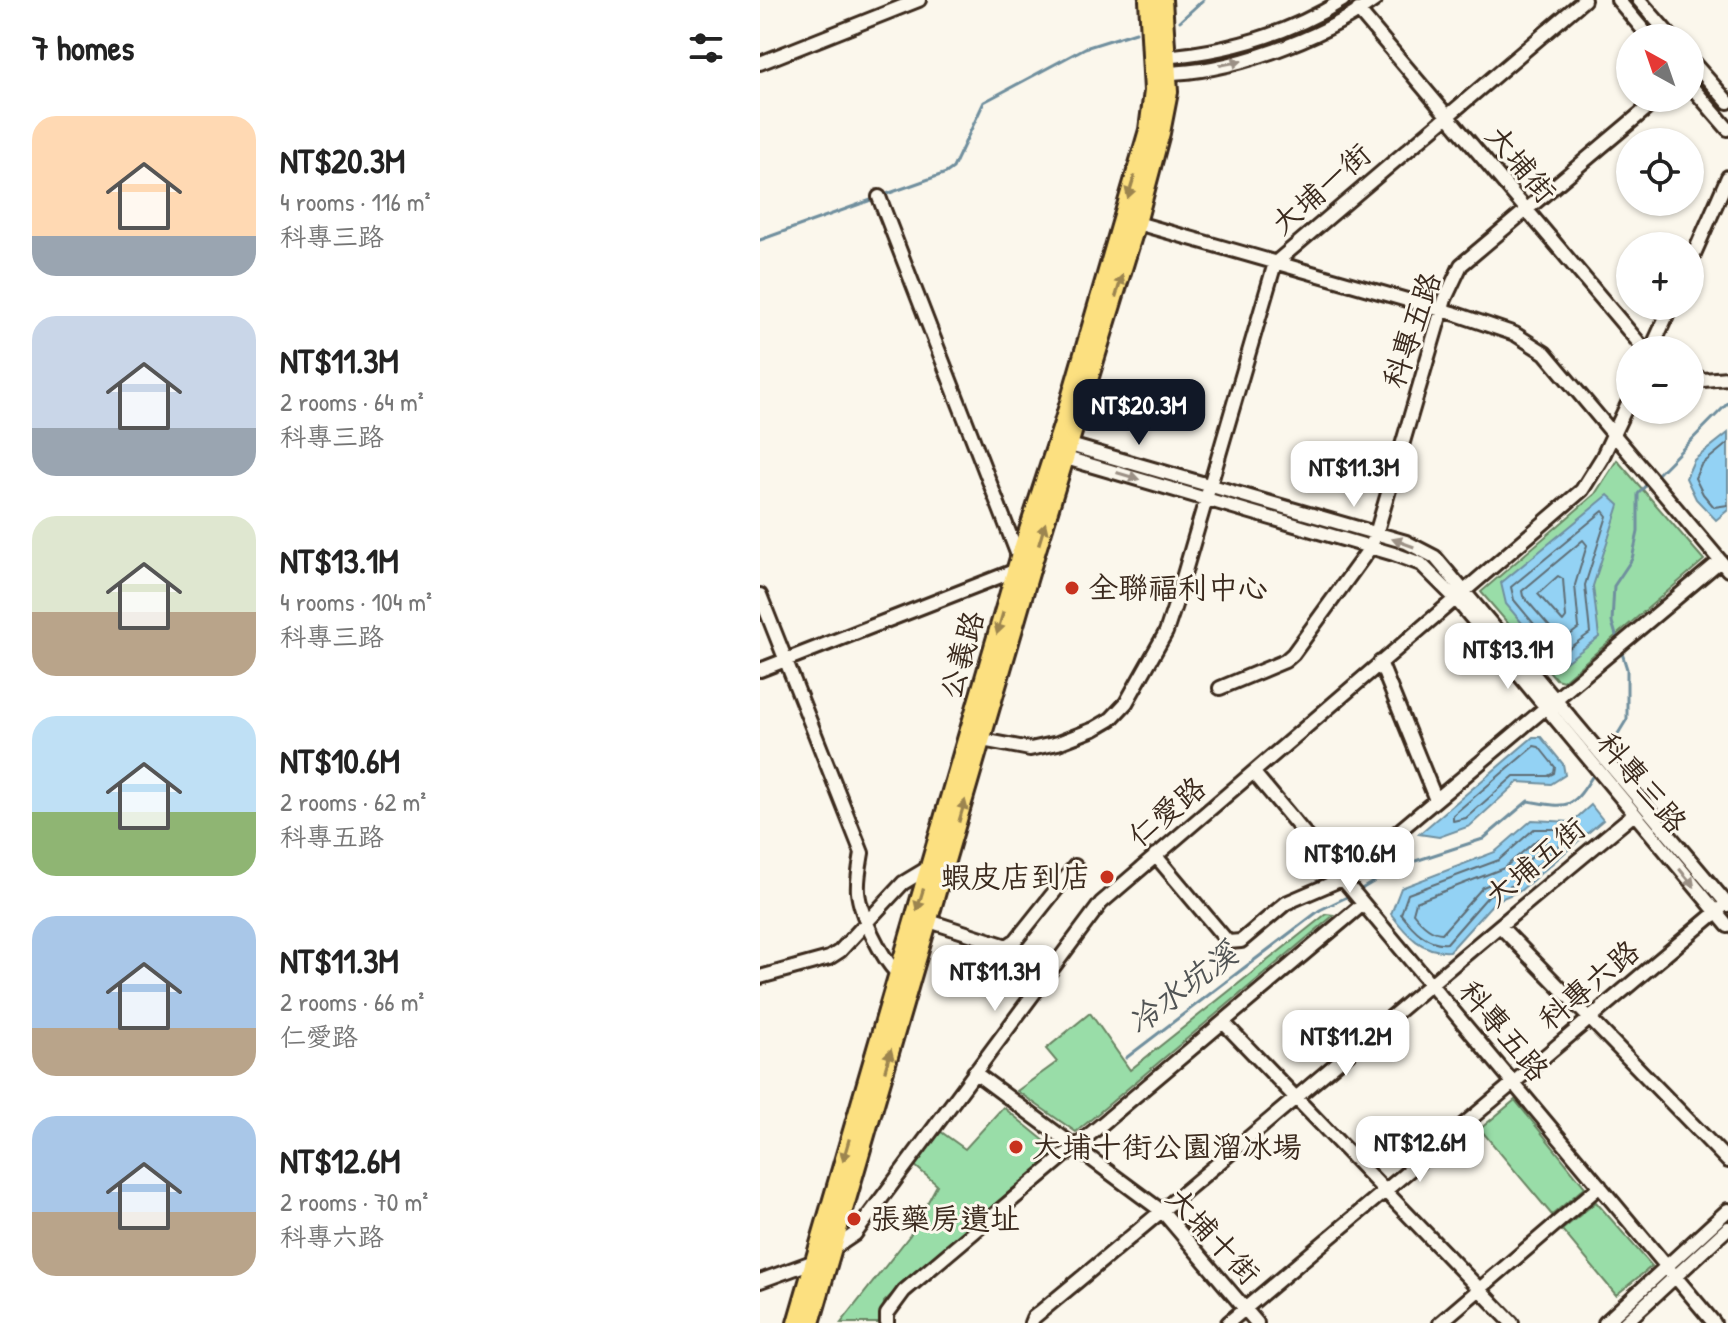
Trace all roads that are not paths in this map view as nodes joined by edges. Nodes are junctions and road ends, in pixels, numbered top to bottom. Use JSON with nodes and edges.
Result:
{"nodes":[{"id":1,"x":919,"y":0,"type":"edge"},
{"id":2,"x":1148,"y":0,"type":"edge"},
{"id":3,"x":1163,"y":0,"type":"edge"},
{"id":4,"x":1343,"y":0,"type":"edge"},
{"id":5,"x":1375,"y":0,"type":"edge"},
{"id":6,"x":1584,"y":0,"type":"edge"},
{"id":7,"x":1618,"y":0,"type":"edge"},
{"id":8,"x":1639,"y":0,"type":"edge"},
{"id":9,"x":1358,"y":10,"type":"junction"},
{"id":10,"x":1638,"y":24,"type":"edge"},
{"id":11,"x":1660,"y":24,"type":"edge"},
{"id":12,"x":760,"y":63,"type":"edge"},
{"id":13,"x":1160,"y":65,"type":"junction"},
{"id":14,"x":1704,"y":75,"type":"edge"},
{"id":15,"x":1704,"y":101,"type":"edge"},
{"id":16,"x":1728,"y":102,"type":"edge"},
{"id":17,"x":1642,"y":112,"type":"edge"},
{"id":18,"x":1446,"y":115,"type":"junction"},
{"id":19,"x":1728,"y":129,"type":"edge"},
{"id":20,"x":1728,"y":177,"type":"edge"},
{"id":21,"x":879,"y":197,"type":"dead end"},
{"id":22,"x":1525,"y":210,"type":"junction"},
{"id":23,"x":1137,"y":223,"type":"junction"},
{"id":24,"x":1704,"y":232,"type":"edge"},
{"id":25,"x":1275,"y":263,"type":"junction"},
{"id":26,"x":1442,"y":310,"type":"junction"},
{"id":27,"x":1633,"y":336,"type":"edge"},
{"id":28,"x":1080,"y":357,"type":"junction"},
{"id":29,"x":1728,"y":378,"type":"edge"},
{"id":30,"x":1704,"y":380,"type":"edge"},
{"id":31,"x":1090,"y":381,"type":"junction"},
{"id":32,"x":1618,"y":424,"type":"edge"},
{"id":33,"x":1613,"y":435,"type":"junction"},
{"id":34,"x":1062,"y":450,"type":"junction"},
{"id":35,"x":1209,"y":493,"type":"junction"},
{"id":36,"x":1376,"y":534,"type":"junction"},
{"id":37,"x":1370,"y":548,"type":"junction"},
{"id":38,"x":1022,"y":564,"type":"junction"},
{"id":39,"x":1724,"y":565,"type":"edge"},
{"id":40,"x":1459,"y":593,"type":"junction"},
{"id":41,"x":760,"y":595,"type":"edge"},
{"id":42,"x":785,"y":660,"type":"junction"},
{"id":43,"x":1380,"y":662,"type":"junction"},
{"id":44,"x":760,"y":670,"type":"edge"},
{"id":45,"x":1220,"y":688,"type":"dead end"},
{"id":46,"x":1550,"y":704,"type":"junction"},
{"id":47,"x":982,"y":740,"type":"junction"},
{"id":48,"x":1254,"y":773,"type":"junction"},
{"id":49,"x":1436,"y":800,"type":"junction"},
{"id":50,"x":1634,"y":814,"type":"junction"},
{"id":51,"x":949,"y":854,"type":"junction"},
{"id":52,"x":1155,"y":855,"type":"junction"},
{"id":53,"x":1075,"y":866,"type":"dead end"},
{"id":54,"x":930,"y":867,"type":"junction"},
{"id":55,"x":1344,"y":882,"type":"junction"},
{"id":56,"x":1361,"y":902,"type":"junction"},
{"id":57,"x":1724,"y":907,"type":"edge"},
{"id":58,"x":929,"y":921,"type":"junction"},
{"id":59,"x":868,"y":923,"type":"junction"},
{"id":60,"x":1500,"y":926,"type":"junction"},
{"id":61,"x":1728,"y":926,"type":"edge"},
{"id":62,"x":897,"y":973,"type":"junction"},
{"id":63,"x":760,"y":977,"type":"edge"},
{"id":64,"x":1430,"y":984,"type":"junction"},
{"id":65,"x":1590,"y":1017,"type":"junction"},
{"id":66,"x":1223,"y":1022,"type":"junction"},
{"id":67,"x":974,"y":1072,"type":"junction"},
{"id":68,"x":1513,"y":1083,"type":"junction"},
{"id":69,"x":1294,"y":1098,"type":"junction"},
{"id":70,"x":1077,"y":1148,"type":"junction"},
{"id":71,"x":1728,"y":1161,"type":"edge"},
{"id":72,"x":1600,"y":1186,"type":"junction"},
{"id":73,"x":1383,"y":1191,"type":"junction"},
{"id":74,"x":1728,"y":1210,"type":"edge"},
{"id":75,"x":1163,"y":1212,"type":"junction"},
{"id":76,"x":1728,"y":1228,"type":"edge"},
{"id":77,"x":832,"y":1251,"type":"junction"},
{"id":78,"x":815,"y":1261,"type":"junction"},
{"id":79,"x":1671,"y":1273,"type":"junction"},
{"id":80,"x":761,"y":1279,"type":"edge"},
{"id":81,"x":1481,"y":1289,"type":"junction"},
{"id":82,"x":1244,"y":1307,"type":"junction"},
{"id":83,"x":796,"y":1323,"type":"edge"},
{"id":84,"x":811,"y":1323,"type":"edge"},
{"id":85,"x":887,"y":1323,"type":"edge"},
{"id":86,"x":1031,"y":1323,"type":"edge"},
{"id":87,"x":1228,"y":1323,"type":"edge"},
{"id":88,"x":1257,"y":1323,"type":"edge"},
{"id":89,"x":1440,"y":1323,"type":"edge"},
{"id":90,"x":1512,"y":1323,"type":"edge"},
{"id":91,"x":1605,"y":1323,"type":"edge"},
{"id":92,"x":1625,"y":1323,"type":"edge"},
{"id":93,"x":1714,"y":1323,"type":"edge"}],
"edges":[{"from":1,"to":12,"type":"street"},
{"from":2,"to":13,"type":"main road","name":"公義路"},
{"from":3,"to":13,"type":"main road","name":"公義路"},
{"from":4,"to":13,"type":"street"},
{"from":5,"to":9,"type":"street"},
{"from":6,"to":18,"type":"street","name":"大埔一街"},
{"from":7,"to":10,"type":"street"},
{"from":8,"to":11,"type":"street"},
{"from":13,"to":9,"type":"street","one_way":true},
{"from":9,"to":18,"type":"street","name":"大埔街"},
{"from":13,"to":23,"type":"main road","name":"公義路"},
{"from":13,"to":28,"type":"main road","name":"公義路","one_way":true},
{"from":14,"to":16,"type":"street"},
{"from":15,"to":19,"type":"street"},
{"from":17,"to":22,"type":"street","name":"科專五路"},
{"from":18,"to":22,"type":"street","name":"大埔街"},
{"from":18,"to":25,"type":"street","name":"大埔一街"},
{"from":20,"to":24,"type":"street"},
{"from":21,"to":38,"type":"street"},
{"from":22,"to":26,"type":"street","name":"科專五路"},
{"from":22,"to":27,"type":"street","name":"大埔街"},
{"from":23,"to":25,"type":"street"},
{"from":31,"to":23,"type":"main road","name":"公義路","one_way":true},
{"from":25,"to":26,"type":"street"},
{"from":25,"to":35,"type":"street","name":"大埔一街"},
{"from":26,"to":33,"type":"street"},
{"from":26,"to":36,"type":"street","name":"科專五路"},
{"from":28,"to":31,"type":"street"},
{"from":28,"to":34,"type":"main road","name":"公義路"},
{"from":29,"to":30,"type":"street"},
{"from":31,"to":34,"type":"main road","name":"公義路"},
{"from":32,"to":33,"type":"street","name":"仁愛路"},
{"from":33,"to":39,"type":"street"},
{"from":33,"to":40,"type":"street","name":"仁愛路"},
{"from":34,"to":35,"type":"street","name":"科專三路"},
{"from":34,"to":38,"type":"main road","name":"公義路"},
{"from":35,"to":36,"type":"street","name":"科專三路"},
{"from":35,"to":37,"type":"street","name":"科專三路"},
{"from":35,"to":47,"type":"street","name":"大埔一街"},
{"from":36,"to":37,"type":"street","name":"科專五路"},
{"from":40,"to":36,"type":"street","name":"科專三路","one_way":true},
{"from":37,"to":40,"type":"street","name":"科專三路"},
{"from":37,"to":45,"type":"street","name":"科專五路"},
{"from":38,"to":42,"type":"street"},
{"from":38,"to":47,"type":"main road","name":"公義路"},
{"from":38,"to":54,"type":"main road","name":"公義路","one_way":true},
{"from":39,"to":46,"type":"street"},
{"from":40,"to":43,"type":"street","name":"仁愛路"},
{"from":40,"to":46,"type":"street","name":"科專三路"},
{"from":41,"to":42,"type":"street"},
{"from":42,"to":44,"type":"street"},
{"from":42,"to":59,"type":"street"},
{"from":43,"to":48,"type":"street","name":"仁愛路"},
{"from":43,"to":49,"type":"street"},
{"from":46,"to":49,"type":"street"},
{"from":46,"to":50,"type":"street","name":"科專三路"},
{"from":46,"to":57,"type":"street","name":"科專三路"},
{"from":51,"to":47,"type":"main road","name":"公義路","one_way":true},
{"from":48,"to":52,"type":"street","name":"仁愛路"},
{"from":48,"to":55,"type":"street","name":"科專五路"},
{"from":49,"to":55,"type":"street"},
{"from":50,"to":57,"type":"street","name":"科專三路","one_way":true},
{"from":50,"to":60,"type":"street","name":"大埔五街"},
{"from":51,"to":54,"type":"street"},
{"from":51,"to":58,"type":"main road","name":"公義路"},
{"from":52,"to":55,"type":"street"},
{"from":52,"to":67,"type":"street","name":"仁愛路"},
{"from":53,"to":58,"type":"street"},
{"from":54,"to":59,"type":"street"},
{"from":54,"to":62,"type":"main road","name":"公義路","one_way":true},
{"from":55,"to":56,"type":"street","name":"科專五路"},
{"from":56,"to":64,"type":"street","name":"科專五路"},
{"from":56,"to":66,"type":"street"},
{"from":57,"to":61,"type":"street","name":"科專三路"},
{"from":57,"to":65,"type":"street","name":"科專六路"},
{"from":77,"to":58,"type":"main road","name":"公義路","one_way":true},
{"from":59,"to":62,"type":"street"},
{"from":59,"to":63,"type":"street"},
{"from":60,"to":64,"type":"street","name":"大埔五街"},
{"from":60,"to":65,"type":"street"},
{"from":62,"to":78,"type":"main road","name":"公義路","one_way":true},
{"from":64,"to":68,"type":"street","name":"科專五路"},
{"from":64,"to":69,"type":"street","name":"大埔五街"},
{"from":65,"to":68,"type":"street","name":"科專六路"},
{"from":65,"to":71,"type":"street"},
{"from":66,"to":69,"type":"street"},
{"from":66,"to":70,"type":"street"},
{"from":67,"to":70,"type":"street","name":"大埔十街"},
{"from":67,"to":77,"type":"street","name":"仁愛路"},
{"from":68,"to":72,"type":"street","name":"科專五路"},
{"from":68,"to":73,"type":"street","name":"科專六路"},
{"from":69,"to":73,"type":"street"},
{"from":69,"to":75,"type":"street","name":"大埔五街"},
{"from":70,"to":75,"type":"street","name":"大埔十街"},
{"from":70,"to":85,"type":"street"},
{"from":72,"to":79,"type":"street","name":"科專五路"},
{"from":72,"to":81,"type":"street"},
{"from":73,"to":81,"type":"street"},
{"from":73,"to":82,"type":"street","name":"科專六路"},
{"from":74,"to":79,"type":"street"},
{"from":75,"to":82,"type":"street","name":"大埔十街"},
{"from":75,"to":86,"type":"street","name":"大埔五街"},
{"from":76,"to":79,"type":"street"},
{"from":77,"to":78,"type":"street","name":"仁愛路"},
{"from":77,"to":84,"type":"main road","name":"公義路"},
{"from":78,"to":80,"type":"street","name":"仁愛路"},
{"from":78,"to":83,"type":"main road","name":"公義路"},
{"from":79,"to":91,"type":"street"},
{"from":79,"to":92,"type":"street"},
{"from":79,"to":93,"type":"street","name":"科專五路"},
{"from":81,"to":89,"type":"street"},
{"from":81,"to":90,"type":"street"},
{"from":82,"to":87,"type":"street","name":"科專六路"},
{"from":82,"to":88,"type":"street","name":"大埔十街"}]}
